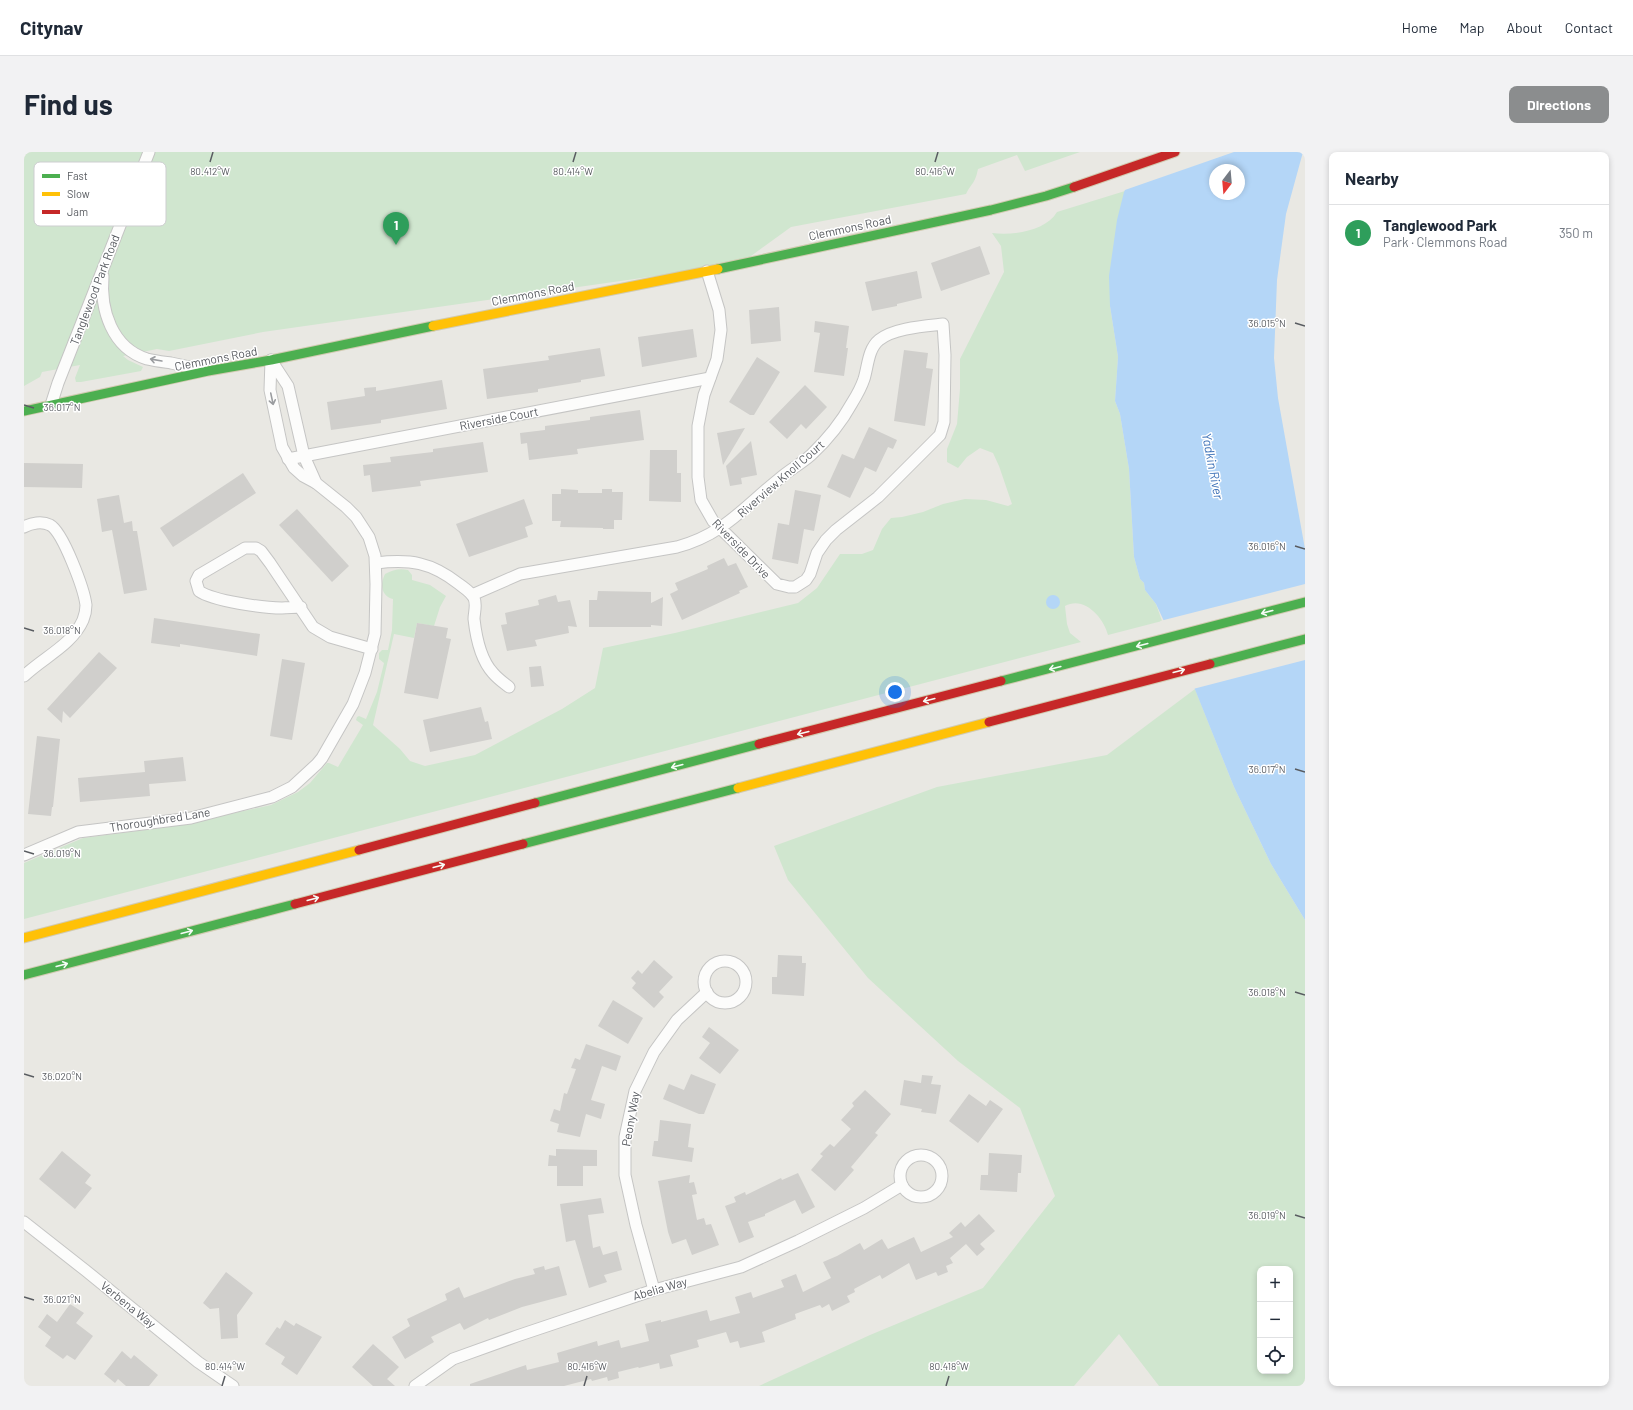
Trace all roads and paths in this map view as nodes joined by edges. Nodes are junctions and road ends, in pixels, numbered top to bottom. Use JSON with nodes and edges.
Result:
{"nodes":[{"id":1,"x":149,"y":152,"type":"edge"},
{"id":2,"x":1175,"y":152,"type":"edge"},
{"id":3,"x":145,"y":162,"type":"edge"},
{"id":4,"x":120,"y":226,"type":"edge"},
{"id":5,"x":104,"y":265,"type":"junction"},
{"id":6,"x":707,"y":271,"type":"junction"},
{"id":7,"x":943,"y":324,"type":"joint"},
{"id":8,"x":271,"y":360,"type":"junction"},
{"id":9,"x":208,"y":371,"type":"junction"},
{"id":10,"x":710,"y":378,"type":"junction"},
{"id":11,"x":51,"y":405,"type":"junction"},
{"id":12,"x":24,"y":411,"type":"edge"},
{"id":13,"x":304,"y":456,"type":"junction"},
{"id":14,"x":288,"y":459,"type":"junction"},
{"id":15,"x":316,"y":483,"type":"junction"},
{"id":16,"x":24,"y":528,"type":"edge"},
{"id":17,"x":721,"y":528,"type":"junction"},
{"id":18,"x":376,"y":563,"type":"junction"},
{"id":19,"x":472,"y":595,"type":"junction"},
{"id":20,"x":1305,"y":602,"type":"edge"},
{"id":21,"x":301,"y":607,"type":"junction"},
{"id":22,"x":1305,"y":639,"type":"edge"},
{"id":23,"x":372,"y":649,"type":"junction"},
{"id":24,"x":25,"y":672,"type":"edge"},
{"id":25,"x":509,"y":688,"type":"dead end"},
{"id":26,"x":24,"y":855,"type":"edge"},
{"id":27,"x":24,"y":938,"type":"edge"},
{"id":28,"x":24,"y":975,"type":"edge"},
{"id":29,"x":707,"y":992,"type":"dead end"},
{"id":30,"x":902,"y":1185,"type":"dead end"},
{"id":31,"x":24,"y":1222,"type":"edge"},
{"id":32,"x":654,"y":1290,"type":"junction"},
{"id":33,"x":233,"y":1386,"type":"edge"},
{"id":34,"x":415,"y":1386,"type":"edge"}],
"edges":[{"from":1,"to":3,"type":"street","name":"Tanglewood Park Road"},
{"from":2,"to":6,"type":"main road","name":"Clemmons Road"},
{"from":4,"to":5,"type":"street","name":"Tanglewood Park Road"},
{"from":9,"to":5,"type":"street","one_way":true},
{"from":5,"to":11,"type":"street","name":"Tanglewood Park Road"},
{"from":6,"to":8,"type":"main road","name":"Clemmons Road"},
{"from":6,"to":10,"type":"street","name":"Riverside Drive"},
{"from":7,"to":17,"type":"street","name":"Riverview Knoll Court"},
{"from":7,"to":17,"type":"street","name":"Riverside Drive"},
{"from":8,"to":9,"type":"main road","name":"Clemmons Road"},
{"from":8,"to":13,"type":"street","name":"Thoroughbred Lane"},
{"from":8,"to":14,"type":"street","one_way":true},
{"from":9,"to":11,"type":"main road","name":"Clemmons Road"},
{"from":10,"to":13,"type":"street","name":"Riverside Court"},
{"from":10,"to":17,"type":"street","name":"Riverside Drive"},
{"from":11,"to":12,"type":"main road","name":"Clemmons Road"},
{"from":13,"to":14,"type":"street","name":"Riverside Court"},
{"from":13,"to":15,"type":"street","name":"Thoroughbred Lane"},
{"from":14,"to":15,"type":"street"},
{"from":15,"to":18,"type":"street","name":"Thoroughbred Lane"},
{"from":16,"to":24,"type":"street"},
{"from":17,"to":19,"type":"street","name":"Riverview Knoll Court"},
{"from":18,"to":19,"type":"street"},
{"from":18,"to":23,"type":"street","name":"Thoroughbred Lane"},
{"from":19,"to":25,"type":"street"},
{"from":20,"to":27,"type":"main road","one_way":true},
{"from":21,"to":21,"type":"street"},
{"from":21,"to":23,"type":"street"},
{"from":28,"to":22,"type":"main road","one_way":true},
{"from":23,"to":26,"type":"street","name":"Thoroughbred Lane"},
{"from":29,"to":32,"type":"street","name":"Peony Way"},
{"from":30,"to":32,"type":"street","name":"Abelia Way"},
{"from":31,"to":33,"type":"street","name":"Verbena Way"},
{"from":32,"to":34,"type":"street","name":"Abelia Way"}]}
